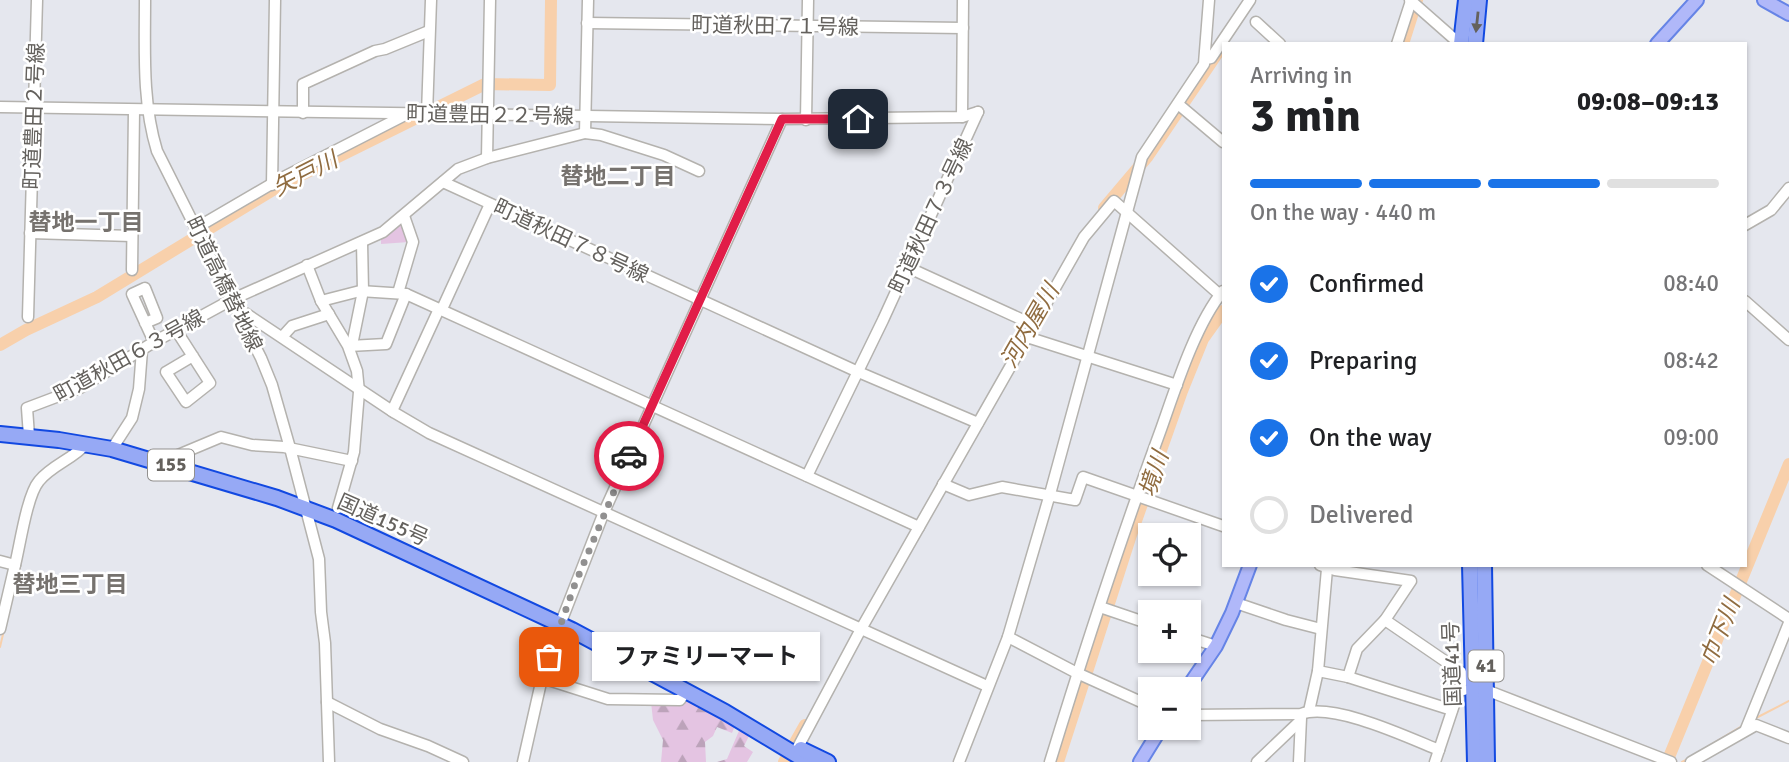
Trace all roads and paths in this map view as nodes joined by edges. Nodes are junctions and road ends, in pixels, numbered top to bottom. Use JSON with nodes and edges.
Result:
{"nodes":[{"id":1,"x":37,"y":0,"type":"edge"},
{"id":2,"x":145,"y":0,"type":"edge"},
{"id":3,"x":275,"y":0,"type":"edge"},
{"id":4,"x":431,"y":0,"type":"edge"},
{"id":5,"x":490,"y":0,"type":"edge"},
{"id":6,"x":588,"y":0,"type":"edge"},
{"id":7,"x":808,"y":0,"type":"edge"},
{"id":8,"x":963,"y":0,"type":"edge"},
{"id":9,"x":1209,"y":0,"type":"edge"},
{"id":10,"x":1250,"y":0,"type":"edge"},
{"id":11,"x":1466,"y":0,"type":"edge"},
{"id":12,"x":1479,"y":0,"type":"edge"},
{"id":13,"x":1697,"y":0,"type":"edge"},
{"id":14,"x":1764,"y":0,"type":"edge"},
{"id":15,"x":1410,"y":1,"type":"edge"},
{"id":16,"x":1789,"y":14,"type":"edge"},
{"id":17,"x":1256,"y":22,"type":"dead end"},
{"id":18,"x":587,"y":25,"type":"junction"},
{"id":19,"x":808,"y":28,"type":"junction"},
{"id":20,"x":429,"y":31,"type":"junction"},
{"id":21,"x":963,"y":31,"type":"junction"},
{"id":22,"x":1278,"y":42,"type":"edge"},
{"id":23,"x":1398,"y":42,"type":"edge"},
{"id":24,"x":1459,"y":42,"type":"edge"},
{"id":25,"x":1461,"y":42,"type":"edge"},
{"id":26,"x":1475,"y":42,"type":"edge"},
{"id":27,"x":1659,"y":42,"type":"edge"},
{"id":28,"x":1206,"y":59,"type":"junction"},
{"id":29,"x":1178,"y":104,"type":"junction"},
{"id":30,"x":0,"y":107,"type":"edge"},
{"id":31,"x":35,"y":108,"type":"junction"},
{"id":32,"x":134,"y":110,"type":"junction"},
{"id":33,"x":147,"y":110,"type":"junction"},
{"id":34,"x":272,"y":112,"type":"junction"},
{"id":35,"x":978,"y":112,"type":"joint"},
{"id":36,"x":303,"y":113,"type":"junction"},
{"id":37,"x":406,"y":114,"type":"junction"},
{"id":38,"x":427,"y":114,"type":"junction"},
{"id":39,"x":488,"y":115,"type":"junction"},
{"id":40,"x":586,"y":116,"type":"junction"},
{"id":41,"x":962,"y":117,"type":"junction"},
{"id":42,"x":782,"y":119,"type":"junction"},
{"id":43,"x":806,"y":120,"type":"junction"},
{"id":44,"x":585,"y":133,"type":"junction"},
{"id":45,"x":1222,"y":141,"type":"edge"},
{"id":46,"x":487,"y":159,"type":"junction"},
{"id":47,"x":699,"y":171,"type":"dead end"},
{"id":48,"x":443,"y":182,"type":"junction"},
{"id":49,"x":272,"y":185,"type":"junction"},
{"id":50,"x":1789,"y":188,"type":"edge"},
{"id":51,"x":490,"y":204,"type":"junction"},
{"id":52,"x":1128,"y":214,"type":"junction"},
{"id":53,"x":404,"y":216,"type":"junction"},
{"id":54,"x":1747,"y":224,"type":"edge"},
{"id":55,"x":199,"y":232,"type":"junction"},
{"id":56,"x":30,"y":233,"type":"junction"},
{"id":57,"x":132,"y":236,"type":"junction"},
{"id":58,"x":362,"y":242,"type":"junction"},
{"id":59,"x":307,"y":265,"type":"junction"},
{"id":60,"x":907,"y":267,"type":"junction"},
{"id":61,"x":132,"y":270,"type":"dead end"},
{"id":62,"x":363,"y":291,"type":"junction"},
{"id":63,"x":402,"y":293,"type":"junction"},
{"id":64,"x":1222,"y":293,"type":"edge"},
{"id":65,"x":233,"y":299,"type":"junction"},
{"id":66,"x":700,"y":300,"type":"junction"},
{"id":67,"x":321,"y":301,"type":"junction"},
{"id":68,"x":1747,"y":303,"type":"edge"},
{"id":69,"x":440,"y":309,"type":"junction"},
{"id":70,"x":239,"y":313,"type":"junction"},
{"id":71,"x":330,"y":314,"type":"junction"},
{"id":72,"x":28,"y":317,"type":"dead end"},
{"id":73,"x":145,"y":323,"type":"dead end"},
{"id":74,"x":1034,"y":325,"type":"junction"},
{"id":75,"x":176,"y":330,"type":"junction"},
{"id":76,"x":282,"y":337,"type":"junction"},
{"id":77,"x":1027,"y":337,"type":"junction"},
{"id":78,"x":1789,"y":340,"type":"edge"},
{"id":79,"x":154,"y":342,"type":"junction"},
{"id":80,"x":350,"y":346,"type":"junction"},
{"id":81,"x":142,"y":350,"type":"junction"},
{"id":82,"x":193,"y":356,"type":"junction"},
{"id":83,"x":1087,"y":358,"type":"junction"},
{"id":84,"x":856,"y":372,"type":"junction"},
{"id":85,"x":1177,"y":385,"type":"junction"},
{"id":86,"x":358,"y":388,"type":"junction"},
{"id":87,"x":652,"y":405,"type":"junction"},
{"id":88,"x":394,"y":412,"type":"junction"},
{"id":89,"x":978,"y":423,"type":"junction"},
{"id":90,"x":0,"y":434,"type":"edge"},
{"id":91,"x":29,"y":436,"type":"junction"},
{"id":92,"x":86,"y":443,"type":"junction"},
{"id":93,"x":290,"y":448,"type":"junction"},
{"id":94,"x":112,"y":449,"type":"junction"},
{"id":95,"x":352,"y":461,"type":"junction"},
{"id":96,"x":174,"y":466,"type":"junction"},
{"id":97,"x":807,"y":476,"type":"junction"},
{"id":98,"x":943,"y":484,"type":"junction"},
{"id":99,"x":1050,"y":494,"type":"junction"},
{"id":100,"x":1141,"y":498,"type":"junction"},
{"id":101,"x":305,"y":508,"type":"junction"},
{"id":102,"x":338,"y":508,"type":"dead end"},
{"id":103,"x":604,"y":512,"type":"junction"},
{"id":104,"x":1222,"y":526,"type":"edge"},
{"id":105,"x":919,"y":527,"type":"junction"},
{"id":106,"x":0,"y":561,"type":"edge"},
{"id":107,"x":15,"y":565,"type":"junction"},
{"id":108,"x":1249,"y":567,"type":"edge"},
{"id":109,"x":1329,"y":567,"type":"edge"},
{"id":110,"x":1470,"y":567,"type":"edge"},
{"id":111,"x":1483,"y":567,"type":"edge"},
{"id":112,"x":1710,"y":567,"type":"edge"},
{"id":113,"x":1376,"y":570,"type":"edge"},
{"id":114,"x":1236,"y":603,"type":"junction"},
{"id":115,"x":1100,"y":607,"type":"junction"},
{"id":116,"x":1138,"y":620,"type":"edge"},
{"id":117,"x":1385,"y":620,"type":"junction"},
{"id":118,"x":1789,"y":621,"type":"edge"},
{"id":119,"x":559,"y":624,"type":"junction"},
{"id":120,"x":0,"y":629,"type":"edge"},
{"id":121,"x":861,"y":629,"type":"junction"},
{"id":122,"x":1321,"y":629,"type":"junction"},
{"id":123,"x":1008,"y":637,"type":"junction"},
{"id":124,"x":1201,"y":641,"type":"edge"},
{"id":125,"x":1216,"y":646,"type":"junction"},
{"id":126,"x":1318,"y":671,"type":"junction"},
{"id":127,"x":1077,"y":673,"type":"junction"},
{"id":128,"x":1195,"y":677,"type":"edge"},
{"id":129,"x":1348,"y":677,"type":"junction"},
{"id":130,"x":542,"y":678,"type":"junction"},
{"id":131,"x":987,"y":686,"type":"junction"},
{"id":132,"x":1459,"y":690,"type":"junction"},
{"id":133,"x":1481,"y":690,"type":"junction"},
{"id":134,"x":686,"y":691,"type":"junction"},
{"id":135,"x":1138,"y":701,"type":"edge"},
{"id":136,"x":327,"y":702,"type":"junction"},
{"id":137,"x":1452,"y":710,"type":"junction"},
{"id":138,"x":1201,"y":715,"type":"edge"},
{"id":139,"x":1304,"y":715,"type":"junction"},
{"id":140,"x":1746,"y":729,"type":"junction"},
{"id":141,"x":1789,"y":738,"type":"edge"},
{"id":142,"x":1154,"y":740,"type":"edge"},
{"id":143,"x":1439,"y":750,"type":"junction"},
{"id":144,"x":794,"y":754,"type":"edge"},
{"id":145,"x":328,"y":762,"type":"edge"},
{"id":146,"x":463,"y":762,"type":"edge"},
{"id":147,"x":523,"y":762,"type":"edge"},
{"id":148,"x":808,"y":762,"type":"edge"},
{"id":149,"x":828,"y":762,"type":"edge"},
{"id":150,"x":959,"y":762,"type":"edge"},
{"id":151,"x":1050,"y":762,"type":"edge"},
{"id":152,"x":1140,"y":762,"type":"edge"},
{"id":153,"x":1257,"y":762,"type":"edge"},
{"id":154,"x":1299,"y":762,"type":"edge"},
{"id":155,"x":1435,"y":762,"type":"edge"},
{"id":156,"x":1475,"y":762,"type":"edge"},
{"id":157,"x":1487,"y":762,"type":"edge"},
{"id":158,"x":1671,"y":762,"type":"edge"},
{"id":159,"x":1691,"y":762,"type":"edge"}],
"edges":[{"from":1,"to":31,"type":"street","name":"町道豊田２号線"},
{"from":2,"to":33,"type":"street","name":"町道高橋替地線"},
{"from":3,"to":34,"type":"street"},
{"from":4,"to":20,"type":"street"},
{"from":5,"to":39,"type":"street"},
{"from":6,"to":18,"type":"street"},
{"from":7,"to":19,"type":"street"},
{"from":8,"to":21,"type":"street"},
{"from":9,"to":28,"type":"street"},
{"from":10,"to":28,"type":"street"},
{"from":11,"to":25,"type":"highway"},
{"from":12,"to":26,"type":"highway","one_way":true},
{"from":13,"to":27,"type":"main road"},
{"from":14,"to":16,"type":"main road"},
{"from":15,"to":23,"type":"street"},
{"from":15,"to":24,"type":"street"},
{"from":17,"to":22,"type":"street"},
{"from":18,"to":19,"type":"street","name":"町道秋田７１号線"},
{"from":18,"to":40,"type":"street"},
{"from":19,"to":21,"type":"street","name":"町道秋田７１号線"},
{"from":19,"to":43,"type":"street"},
{"from":20,"to":36,"type":"street"},
{"from":20,"to":38,"type":"street"},
{"from":21,"to":41,"type":"street"},
{"from":28,"to":29,"type":"street"},
{"from":29,"to":45,"type":"street"},
{"from":29,"to":52,"type":"street"},
{"from":30,"to":31,"type":"street","name":"町道豊田２２号線"},
{"from":31,"to":32,"type":"street","name":"町道豊田２２号線"},
{"from":31,"to":56,"type":"street","name":"町道豊田２号線"},
{"from":32,"to":33,"type":"street","name":"町道豊田２２号線"},
{"from":32,"to":57,"type":"street"},
{"from":33,"to":34,"type":"street","name":"町道豊田２２号線"},
{"from":33,"to":55,"type":"street","name":"町道高橋替地線"},
{"from":34,"to":36,"type":"street","name":"町道豊田２２号線"},
{"from":34,"to":49,"type":"street"},
{"from":35,"to":41,"type":"street","name":"町道豊田２２号線"},
{"from":35,"to":60,"type":"street","name":"町道秋田７３号線"},
{"from":36,"to":37,"type":"street","name":"町道豊田２２号線"},
{"from":37,"to":38,"type":"street","name":"町道豊田２２号線"},
{"from":37,"to":49,"type":"street"},
{"from":38,"to":39,"type":"street","name":"町道豊田２２号線"},
{"from":39,"to":40,"type":"street","name":"町道豊田２２号線"},
{"from":39,"to":46,"type":"street"},
{"from":40,"to":42,"type":"street","name":"町道豊田２２号線"},
{"from":40,"to":44,"type":"street"},
{"from":41,"to":43,"type":"street","name":"町道豊田２２号線"},
{"from":42,"to":43,"type":"street","name":"町道豊田２２号線"},
{"from":42,"to":66,"type":"street"},
{"from":44,"to":46,"type":"street","name":"町道秋田６３号線"},
{"from":44,"to":47,"type":"street"},
{"from":46,"to":48,"type":"street","name":"町道秋田６３号線"},
{"from":48,"to":51,"type":"street","name":"町道秋田７８号線"},
{"from":48,"to":53,"type":"street","name":"町道秋田６３号線"},
{"from":49,"to":55,"type":"street"},
{"from":50,"to":54,"type":"street"},
{"from":51,"to":66,"type":"street","name":"町道秋田７８号線"},
{"from":51,"to":69,"type":"street"},
{"from":52,"to":64,"type":"street"},
{"from":52,"to":74,"type":"street"},
{"from":52,"to":83,"type":"street"},
{"from":53,"to":58,"type":"street","name":"町道秋田６３号線"},
{"from":53,"to":63,"type":"street"},
{"from":55,"to":65,"type":"street","name":"町道高橋替地線"},
{"from":56,"to":57,"type":"street"},
{"from":56,"to":72,"type":"street","name":"町道豊田２号線"},
{"from":57,"to":61,"type":"street"},
{"from":58,"to":59,"type":"street","name":"町道秋田６３号線"},
{"from":58,"to":62,"type":"street"},
{"from":59,"to":65,"type":"street","name":"町道秋田６３号線"},
{"from":59,"to":67,"type":"street"},
{"from":60,"to":74,"type":"street"},
{"from":60,"to":84,"type":"street","name":"町道秋田７３号線"},
{"from":62,"to":63,"type":"street"},
{"from":62,"to":67,"type":"street"},
{"from":62,"to":80,"type":"street"},
{"from":63,"to":69,"type":"street"},
{"from":63,"to":80,"type":"street"},
{"from":64,"to":85,"type":"street"},
{"from":65,"to":70,"type":"street","name":"町道高橋替地線"},
{"from":65,"to":75,"type":"street","name":"町道秋田６３号線"},
{"from":66,"to":84,"type":"street","name":"町道秋田７８号線"},
{"from":66,"to":87,"type":"street"},
{"from":67,"to":71,"type":"street"},
{"from":68,"to":78,"type":"street"},
{"from":69,"to":87,"type":"street"},
{"from":69,"to":88,"type":"street"},
{"from":70,"to":76,"type":"street"},
{"from":70,"to":93,"type":"street","name":"町道高橋替地線"},
{"from":71,"to":76,"type":"street"},
{"from":71,"to":80,"type":"street"},
{"from":73,"to":79,"type":"street"},
{"from":74,"to":77,"type":"street"},
{"from":75,"to":79,"type":"street","name":"町道秋田６３号線"},
{"from":75,"to":82,"type":"street"},
{"from":76,"to":86,"type":"street"},
{"from":77,"to":83,"type":"street"},
{"from":77,"to":89,"type":"street"},
{"from":79,"to":81,"type":"street","name":"町道秋田６３号線"},
{"from":80,"to":86,"type":"street"},
{"from":81,"to":91,"type":"street","name":"町道秋田６３号線"},
{"from":81,"to":94,"type":"street"},
{"from":82,"to":82,"type":"street"},
{"from":83,"to":85,"type":"street"},
{"from":83,"to":99,"type":"street"},
{"from":84,"to":89,"type":"street","name":"町道秋田７８号線"},
{"from":84,"to":97,"type":"street","name":"町道秋田７３号線"},
{"from":85,"to":100,"type":"street"},
{"from":86,"to":88,"type":"street"},
{"from":86,"to":95,"type":"street"},
{"from":87,"to":97,"type":"street"},
{"from":87,"to":103,"type":"street"},
{"from":88,"to":103,"type":"street"},
{"from":89,"to":98,"type":"street"},
{"from":90,"to":91,"type":"highway","name":"国道155号","number":"155"},
{"from":91,"to":92,"type":"highway","name":"国道155号","number":"155"},
{"from":92,"to":94,"type":"highway","name":"国道155号","number":"155"},
{"from":92,"to":107,"type":"street"},
{"from":93,"to":95,"type":"street"},
{"from":93,"to":96,"type":"street"},
{"from":93,"to":101,"type":"street","name":"町道高橋替地線"},
{"from":94,"to":96,"type":"highway","name":"国道155号","number":"155"},
{"from":95,"to":102,"type":"street"},
{"from":96,"to":101,"type":"highway","name":"国道155号","number":"155"},
{"from":97,"to":105,"type":"street"},
{"from":98,"to":99,"type":"street"},
{"from":98,"to":105,"type":"street"},
{"from":99,"to":100,"type":"street"},
{"from":99,"to":123,"type":"street"},
{"from":100,"to":104,"type":"street"},
{"from":100,"to":115,"type":"street"},
{"from":101,"to":119,"type":"highway","name":"国道155号","number":"155"},
{"from":101,"to":136,"type":"street","name":"町道高橋替地線"},
{"from":103,"to":119,"type":"street"},
{"from":103,"to":121,"type":"street"},
{"from":105,"to":121,"type":"street"},
{"from":106,"to":107,"type":"street"},
{"from":107,"to":120,"type":"street"},
{"from":108,"to":114,"type":"main road"},
{"from":109,"to":113,"type":"street"},
{"from":109,"to":122,"type":"street"},
{"from":110,"to":133,"type":"highway","name":"国道41号","number":"41"},
{"from":111,"to":133,"type":"highway","name":"国道41号","number":"41"},
{"from":112,"to":118,"type":"street"},
{"from":113,"to":117,"type":"street"},
{"from":114,"to":122,"type":"street"},
{"from":114,"to":125,"type":"main road"},
{"from":115,"to":116,"type":"street"},
{"from":115,"to":127,"type":"street"},
{"from":117,"to":129,"type":"street"},
{"from":117,"to":132,"type":"street"},
{"from":118,"to":140,"type":"street"},
{"from":119,"to":130,"type":"street"},
{"from":119,"to":134,"type":"highway","name":"国道155号","number":"155"},
{"from":121,"to":131,"type":"street"},
{"from":121,"to":144,"type":"street"},
{"from":122,"to":126,"type":"street"},
{"from":123,"to":127,"type":"street"},
{"from":123,"to":131,"type":"street"},
{"from":124,"to":125,"type":"street"},
{"from":125,"to":128,"type":"main road"},
{"from":126,"to":129,"type":"street"},
{"from":126,"to":139,"type":"street"},
{"from":127,"to":135,"type":"street"},
{"from":127,"to":151,"type":"street"},
{"from":129,"to":137,"type":"street"},
{"from":130,"to":134,"type":"street"},
{"from":130,"to":147,"type":"street"},
{"from":131,"to":150,"type":"street"},
{"from":132,"to":133,"type":"street"},
{"from":132,"to":137,"type":"street"},
{"from":133,"to":156,"type":"highway","name":"国道41号","number":"41"},
{"from":133,"to":157,"type":"highway","name":"国道41号","number":"41"},
{"from":133,"to":158,"type":"street"},
{"from":134,"to":144,"type":"highway","name":"国道155号","number":"155"},
{"from":136,"to":145,"type":"street","name":"町道高橋替地線"},
{"from":136,"to":146,"type":"street"},
{"from":137,"to":143,"type":"street"},
{"from":138,"to":139,"type":"street"},
{"from":139,"to":143,"type":"street"},
{"from":139,"to":153,"type":"street"},
{"from":139,"to":154,"type":"street"},
{"from":140,"to":141,"type":"street"},
{"from":140,"to":159,"type":"street"},
{"from":142,"to":152,"type":"main road"},
{"from":143,"to":155,"type":"street"},
{"from":144,"to":148,"type":"highway","name":"国道155号","number":"155"},
{"from":144,"to":149,"type":"highway","name":"国道155号","number":"155"}]}
